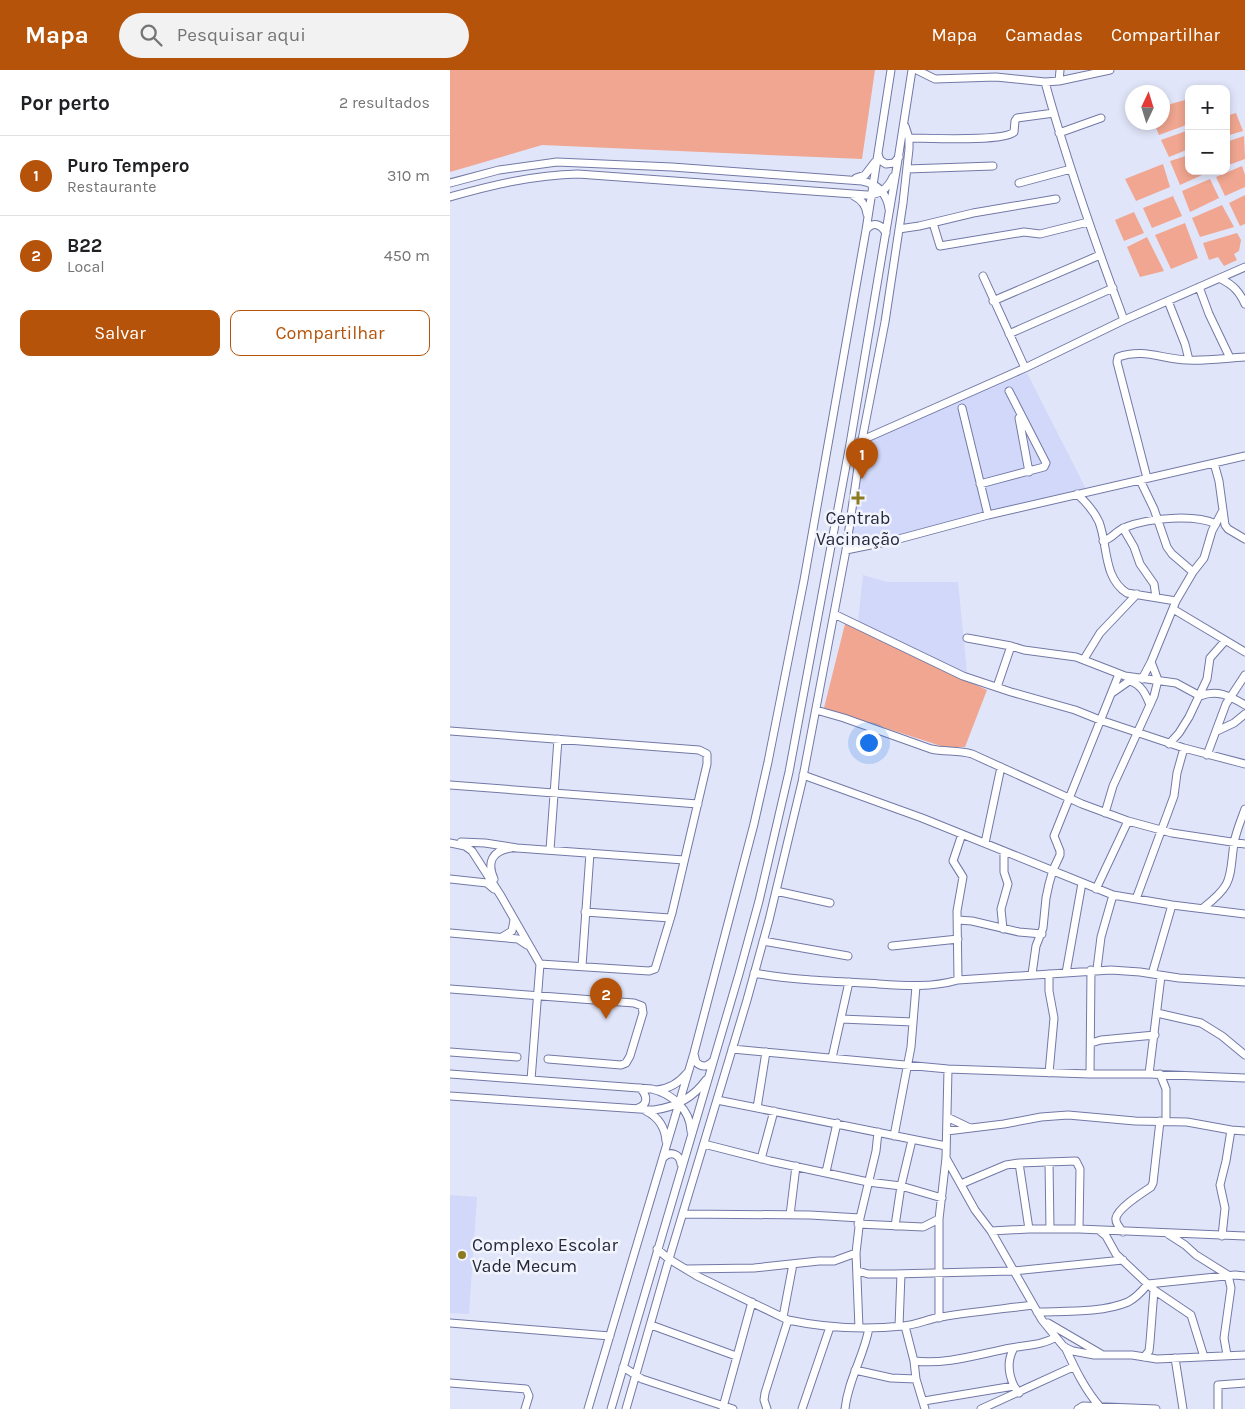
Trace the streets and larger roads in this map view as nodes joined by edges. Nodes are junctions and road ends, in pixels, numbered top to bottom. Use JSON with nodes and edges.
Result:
{"nodes":[{"id":1,"x":891,"y":70,"type":"edge"},
{"id":2,"x":912,"y":70,"type":"edge"},
{"id":3,"x":917,"y":70,"type":"edge"},
{"id":4,"x":1060,"y":70,"type":"edge"},
{"id":5,"x":1108,"y":70,"type":"edge"},
{"id":6,"x":1085,"y":73,"type":"edge"},
{"id":7,"x":1059,"y":81,"type":"junction"},
{"id":8,"x":1046,"y":82,"type":"junction"},
{"id":9,"x":1054,"y":113,"type":"junction"},
{"id":10,"x":1101,"y":118,"type":"dead end"},
{"id":11,"x":904,"y":123,"type":"junction"},
{"id":12,"x":1060,"y":132,"type":"junction"},
{"id":13,"x":909,"y":138,"type":"junction"},
{"id":14,"x":878,"y":154,"type":"junction"},
{"id":15,"x":899,"y":157,"type":"junction"},
{"id":16,"x":898,"y":166,"type":"junction"},
{"id":17,"x":992,"y":166,"type":"dead end"},
{"id":18,"x":1071,"y":169,"type":"junction"},
{"id":19,"x":907,"y":170,"type":"junction"},
{"id":20,"x":846,"y":180,"type":"junction"},
{"id":21,"x":450,"y":183,"type":"edge"},
{"id":22,"x":1019,"y":183,"type":"dead end"},
{"id":23,"x":873,"y":184,"type":"junction"},
{"id":24,"x":882,"y":191,"type":"junction"},
{"id":25,"x":844,"y":193,"type":"junction"},
{"id":26,"x":872,"y":195,"type":"junction"},
{"id":27,"x":450,"y":197,"type":"edge"},
{"id":28,"x":1056,"y":199,"type":"dead end"},
{"id":29,"x":889,"y":215,"type":"junction"},
{"id":30,"x":867,"y":221,"type":"junction"},
{"id":31,"x":933,"y":222,"type":"junction"},
{"id":32,"x":1088,"y":222,"type":"junction"},
{"id":33,"x":899,"y":229,"type":"junction"},
{"id":34,"x":866,"y":230,"type":"junction"},
{"id":35,"x":886,"y":233,"type":"junction"},
{"id":36,"x":1100,"y":255,"type":"junction"},
{"id":37,"x":1245,"y":267,"type":"edge"},
{"id":38,"x":983,"y":276,"type":"dead end"},
{"id":39,"x":1221,"y":279,"type":"junction"},
{"id":40,"x":1199,"y":287,"type":"junction"},
{"id":41,"x":1112,"y":288,"type":"junction"},
{"id":42,"x":993,"y":301,"type":"junction"},
{"id":43,"x":1168,"y":301,"type":"junction"},
{"id":44,"x":1245,"y":304,"type":"edge"},
{"id":45,"x":1124,"y":320,"type":"junction"},
{"id":46,"x":1008,"y":334,"type":"junction"},
{"id":47,"x":1245,"y":357,"type":"edge"},
{"id":48,"x":1230,"y":358,"type":"junction"},
{"id":49,"x":1188,"y":360,"type":"junction"},
{"id":50,"x":1025,"y":368,"type":"junction"},
{"id":51,"x":1008,"y":392,"type":"dead end"},
{"id":52,"x":962,"y":408,"type":"dead end"},
{"id":53,"x":1017,"y":409,"type":"junction"},
{"id":54,"x":862,"y":440,"type":"junction"},
{"id":55,"x":850,"y":444,"type":"junction"},
{"id":56,"x":1245,"y":456,"type":"edge"},
{"id":57,"x":1214,"y":463,"type":"junction"},
{"id":58,"x":1029,"y":472,"type":"junction"},
{"id":59,"x":1144,"y":479,"type":"junction"},
{"id":60,"x":980,"y":484,"type":"junction"},
{"id":61,"x":1077,"y":494,"type":"junction"},
{"id":62,"x":1222,"y":512,"type":"junction"},
{"id":63,"x":988,"y":515,"type":"junction"},
{"id":64,"x":1158,"y":520,"type":"junction"},
{"id":65,"x":1216,"y":524,"type":"junction"},
{"id":66,"x":1122,"y":528,"type":"junction"},
{"id":67,"x":1103,"y":540,"type":"junction"},
{"id":68,"x":1245,"y":540,"type":"edge"},
{"id":69,"x":846,"y":550,"type":"junction"},
{"id":70,"x":1194,"y":572,"type":"junction"},
{"id":71,"x":1137,"y":594,"type":"junction"},
{"id":72,"x":1156,"y":597,"type":"junction"},
{"id":73,"x":1174,"y":605,"type":"junction"},
{"id":74,"x":834,"y":614,"type":"junction"},
{"id":75,"x":967,"y":638,"type":"dead end"},
{"id":76,"x":1225,"y":641,"type":"junction"},
{"id":77,"x":1011,"y":646,"type":"junction"},
{"id":78,"x":1245,"y":652,"type":"edge"},
{"id":79,"x":1084,"y":659,"type":"junction"},
{"id":80,"x":1151,"y":662,"type":"junction"},
{"id":81,"x":1119,"y":674,"type":"junction"},
{"id":82,"x":1245,"y":675,"type":"edge"},
{"id":83,"x":1132,"y":679,"type":"junction"},
{"id":84,"x":1142,"y":680,"type":"junction"},
{"id":85,"x":1158,"y":680,"type":"junction"},
{"id":86,"x":997,"y":687,"type":"junction"},
{"id":87,"x":1112,"y":693,"type":"junction"},
{"id":88,"x":1200,"y":696,"type":"junction"},
{"id":89,"x":1230,"y":697,"type":"junction"},
{"id":90,"x":1150,"y":705,"type":"junction"},
{"id":91,"x":1245,"y":705,"type":"edge"},
{"id":92,"x":816,"y":710,"type":"junction"},
{"id":93,"x":1245,"y":714,"type":"edge"},
{"id":94,"x":1100,"y":720,"type":"junction"},
{"id":95,"x":1143,"y":722,"type":"junction"},
{"id":96,"x":1128,"y":730,"type":"junction"},
{"id":97,"x":450,"y":731,"type":"edge"},
{"id":98,"x":1217,"y":731,"type":"junction"},
{"id":99,"x":1138,"y":733,"type":"junction"},
{"id":100,"x":558,"y":739,"type":"junction"},
{"id":101,"x":1169,"y":744,"type":"junction"},
{"id":102,"x":1184,"y":748,"type":"junction"},
{"id":103,"x":1207,"y":755,"type":"junction"},
{"id":104,"x":1244,"y":765,"type":"edge"},
{"id":105,"x":1001,"y":767,"type":"junction"},
{"id":106,"x":803,"y":775,"type":"junction"},
{"id":107,"x":450,"y":785,"type":"edge"},
{"id":108,"x":554,"y":793,"type":"junction"},
{"id":109,"x":1068,"y":797,"type":"junction"},
{"id":110,"x":698,"y":804,"type":"junction"},
{"id":111,"x":1245,"y":809,"type":"edge"},
{"id":112,"x":1105,"y":813,"type":"junction"},
{"id":113,"x":1128,"y":821,"type":"junction"},
{"id":114,"x":1162,"y":831,"type":"junction"},
{"id":115,"x":962,"y":834,"type":"junction"},
{"id":116,"x":1234,"y":842,"type":"junction"},
{"id":117,"x":450,"y":843,"type":"edge"},
{"id":118,"x":485,"y":843,"type":"junction"},
{"id":119,"x":985,"y":843,"type":"junction"},
{"id":120,"x":1245,"y":844,"type":"edge"},
{"id":121,"x":517,"y":848,"type":"junction"},
{"id":122,"x":550,"y":850,"type":"junction"},
{"id":123,"x":1004,"y":851,"type":"junction"},
{"id":124,"x":590,"y":854,"type":"junction"},
{"id":125,"x":477,"y":858,"type":"junction"},
{"id":126,"x":493,"y":858,"type":"junction"},
{"id":127,"x":684,"y":860,"type":"junction"},
{"id":128,"x":1053,"y":870,"type":"junction"},
{"id":129,"x":450,"y":879,"type":"edge"},
{"id":130,"x":465,"y":880,"type":"junction"},
{"id":131,"x":1082,"y":883,"type":"junction"},
{"id":132,"x":1096,"y":889,"type":"junction"},
{"id":133,"x":776,"y":891,"type":"junction"},
{"id":134,"x":1113,"y":895,"type":"junction"},
{"id":135,"x":501,"y":896,"type":"junction"},
{"id":136,"x":1136,"y":899,"type":"junction"},
{"id":137,"x":830,"y":903,"type":"dead end"},
{"id":138,"x":1172,"y":905,"type":"junction"},
{"id":139,"x":1203,"y":908,"type":"junction"},
{"id":140,"x":585,"y":912,"type":"junction"},
{"id":141,"x":1245,"y":913,"type":"edge"},
{"id":142,"x":513,"y":917,"type":"junction"},
{"id":143,"x":670,"y":918,"type":"junction"},
{"id":144,"x":958,"y":920,"type":"junction"},
{"id":145,"x":1003,"y":929,"type":"junction"},
{"id":146,"x":450,"y":933,"type":"edge"},
{"id":147,"x":1042,"y":934,"type":"junction"},
{"id":148,"x":502,"y":937,"type":"junction"},
{"id":149,"x":958,"y":939,"type":"junction"},
{"id":150,"x":763,"y":941,"type":"junction"},
{"id":151,"x":892,"y":946,"type":"dead end"},
{"id":152,"x":532,"y":950,"type":"junction"},
{"id":153,"x":848,"y":956,"type":"dead end"},
{"id":154,"x":540,"y":964,"type":"junction"},
{"id":155,"x":582,"y":966,"type":"junction"},
{"id":156,"x":1094,"y":970,"type":"junction"},
{"id":157,"x":754,"y":973,"type":"junction"},
{"id":158,"x":1066,"y":973,"type":"junction"},
{"id":159,"x":1032,"y":974,"type":"junction"},
{"id":160,"x":1049,"y":974,"type":"junction"},
{"id":161,"x":1152,"y":974,"type":"junction"},
{"id":162,"x":1161,"y":976,"type":"junction"},
{"id":163,"x":958,"y":980,"type":"junction"},
{"id":164,"x":849,"y":982,"type":"junction"},
{"id":165,"x":1245,"y":982,"type":"edge"},
{"id":166,"x":916,"y":986,"type":"junction"},
{"id":167,"x":450,"y":989,"type":"edge"},
{"id":168,"x":538,"y":996,"type":"junction"},
{"id":169,"x":1157,"y":1013,"type":"junction"},
{"id":170,"x":841,"y":1018,"type":"junction"},
{"id":171,"x":914,"y":1022,"type":"junction"},
{"id":172,"x":1155,"y":1035,"type":"junction"},
{"id":173,"x":1091,"y":1043,"type":"junction"},
{"id":174,"x":732,"y":1049,"type":"junction"},
{"id":175,"x":450,"y":1052,"type":"edge"},
{"id":176,"x":766,"y":1052,"type":"junction"},
{"id":177,"x":694,"y":1053,"type":"junction"},
{"id":178,"x":1245,"y":1055,"type":"edge"},
{"id":179,"x":517,"y":1057,"type":"dead end"},
{"id":180,"x":714,"y":1058,"type":"junction"},
{"id":181,"x":832,"y":1058,"type":"junction"},
{"id":182,"x":548,"y":1059,"type":"dead end"},
{"id":183,"x":907,"y":1065,"type":"junction"},
{"id":184,"x":690,"y":1066,"type":"junction"},
{"id":185,"x":948,"y":1069,"type":"junction"},
{"id":186,"x":1049,"y":1073,"type":"junction"},
{"id":187,"x":450,"y":1074,"type":"edge"},
{"id":188,"x":1090,"y":1074,"type":"junction"},
{"id":189,"x":1149,"y":1074,"type":"junction"},
{"id":190,"x":1160,"y":1074,"type":"junction"},
{"id":191,"x":1245,"y":1078,"type":"edge"},
{"id":192,"x":531,"y":1080,"type":"junction"},
{"id":193,"x":640,"y":1088,"type":"junction"},
{"id":194,"x":652,"y":1089,"type":"junction"},
{"id":195,"x":450,"y":1096,"type":"edge"},
{"id":196,"x":717,"y":1100,"type":"junction"},
{"id":197,"x":679,"y":1103,"type":"junction"},
{"id":198,"x":638,"y":1108,"type":"junction"},
{"id":199,"x":757,"y":1108,"type":"junction"},
{"id":200,"x":774,"y":1111,"type":"junction"},
{"id":201,"x":948,"y":1117,"type":"junction"},
{"id":202,"x":1163,"y":1121,"type":"junction"},
{"id":203,"x":837,"y":1123,"type":"junction"},
{"id":204,"x":970,"y":1128,"type":"junction"},
{"id":205,"x":1231,"y":1130,"type":"junction"},
{"id":206,"x":947,"y":1131,"type":"junction"},
{"id":207,"x":878,"y":1132,"type":"junction"},
{"id":208,"x":1245,"y":1132,"type":"edge"},
{"id":209,"x":691,"y":1135,"type":"junction"},
{"id":210,"x":894,"y":1136,"type":"junction"},
{"id":211,"x":912,"y":1140,"type":"junction"},
{"id":212,"x":704,"y":1144,"type":"junction"},
{"id":213,"x":666,"y":1146,"type":"junction"},
{"id":214,"x":946,"y":1146,"type":"junction"},
{"id":215,"x":946,"y":1158,"type":"junction"},
{"id":216,"x":761,"y":1159,"type":"junction"},
{"id":217,"x":661,"y":1161,"type":"junction"},
{"id":218,"x":1049,"y":1162,"type":"junction"},
{"id":219,"x":1019,"y":1163,"type":"junction"},
{"id":220,"x":796,"y":1166,"type":"junction"},
{"id":221,"x":681,"y":1167,"type":"junction"},
{"id":222,"x":826,"y":1172,"type":"junction"},
{"id":223,"x":868,"y":1182,"type":"junction"},
{"id":224,"x":961,"y":1184,"type":"junction"},
{"id":225,"x":901,"y":1186,"type":"junction"},
{"id":226,"x":942,"y":1198,"type":"junction"},
{"id":227,"x":683,"y":1214,"type":"junction"},
{"id":228,"x":790,"y":1215,"type":"junction"},
{"id":229,"x":939,"y":1219,"type":"junction"},
{"id":230,"x":859,"y":1221,"type":"junction"},
{"id":231,"x":895,"y":1226,"type":"junction"},
{"id":232,"x":1029,"y":1229,"type":"junction"},
{"id":233,"x":1050,"y":1229,"type":"junction"},
{"id":234,"x":1079,"y":1230,"type":"junction"},
{"id":235,"x":1100,"y":1231,"type":"junction"},
{"id":236,"x":990,"y":1232,"type":"junction"},
{"id":237,"x":1123,"y":1232,"type":"junction"},
{"id":238,"x":1166,"y":1232,"type":"junction"},
{"id":239,"x":1222,"y":1236,"type":"junction"},
{"id":240,"x":1245,"y":1236,"type":"edge"},
{"id":241,"x":657,"y":1249,"type":"junction"},
{"id":242,"x":856,"y":1253,"type":"junction"},
{"id":243,"x":669,"y":1259,"type":"junction"},
{"id":244,"x":1123,"y":1260,"type":"junction"},
{"id":245,"x":793,"y":1264,"type":"junction"},
{"id":246,"x":687,"y":1269,"type":"junction"},
{"id":247,"x":858,"y":1271,"type":"junction"},
{"id":248,"x":1013,"y":1271,"type":"junction"},
{"id":249,"x":939,"y":1273,"type":"junction"},
{"id":250,"x":901,"y":1274,"type":"junction"},
{"id":251,"x":1228,"y":1276,"type":"junction"},
{"id":252,"x":1245,"y":1276,"type":"edge"},
{"id":253,"x":1148,"y":1284,"type":"junction"},
{"id":254,"x":1154,"y":1290,"type":"junction"},
{"id":255,"x":752,"y":1302,"type":"junction"},
{"id":256,"x":1035,"y":1309,"type":"junction"},
{"id":257,"x":939,"y":1318,"type":"junction"},
{"id":258,"x":785,"y":1319,"type":"junction"},
{"id":259,"x":1042,"y":1320,"type":"junction"},
{"id":260,"x":450,"y":1323,"type":"edge"},
{"id":261,"x":651,"y":1325,"type":"junction"},
{"id":262,"x":902,"y":1326,"type":"junction"},
{"id":263,"x":830,"y":1327,"type":"junction"},
{"id":264,"x":859,"y":1328,"type":"junction"},
{"id":265,"x":869,"y":1328,"type":"junction"},
{"id":266,"x":610,"y":1336,"type":"junction"},
{"id":267,"x":1056,"y":1337,"type":"junction"},
{"id":268,"x":1064,"y":1347,"type":"junction"},
{"id":269,"x":1014,"y":1348,"type":"junction"},
{"id":270,"x":1227,"y":1355,"type":"junction"},
{"id":271,"x":1245,"y":1355,"type":"edge"},
{"id":272,"x":736,"y":1356,"type":"junction"},
{"id":273,"x":1104,"y":1356,"type":"junction"},
{"id":274,"x":1144,"y":1357,"type":"junction"},
{"id":275,"x":1204,"y":1357,"type":"junction"},
{"id":276,"x":1175,"y":1358,"type":"junction"},
{"id":277,"x":914,"y":1361,"type":"junction"},
{"id":278,"x":623,"y":1367,"type":"junction"},
{"id":279,"x":1073,"y":1367,"type":"junction"},
{"id":280,"x":855,"y":1370,"type":"junction"},
{"id":281,"x":636,"y":1375,"type":"junction"},
{"id":282,"x":916,"y":1379,"type":"junction"},
{"id":283,"x":450,"y":1383,"type":"edge"},
{"id":284,"x":1245,"y":1383,"type":"edge"},
{"id":285,"x":1014,"y":1386,"type":"junction"},
{"id":286,"x":1089,"y":1392,"type":"junction"},
{"id":287,"x":1019,"y":1393,"type":"junction"},
{"id":288,"x":924,"y":1401,"type":"junction"},
{"id":289,"x":723,"y":1406,"type":"junction"},
{"id":290,"x":765,"y":1407,"type":"edge"},
{"id":291,"x":1080,"y":1408,"type":"edge"},
{"id":292,"x":1101,"y":1408,"type":"edge"},
{"id":293,"x":526,"y":1409,"type":"edge"},
{"id":294,"x":588,"y":1409,"type":"edge"},
{"id":295,"x":611,"y":1409,"type":"edge"},
{"id":296,"x":626,"y":1409,"type":"edge"},
{"id":297,"x":733,"y":1409,"type":"edge"},
{"id":298,"x":802,"y":1409,"type":"edge"},
{"id":299,"x":845,"y":1409,"type":"edge"},
{"id":300,"x":926,"y":1409,"type":"edge"},
{"id":301,"x":981,"y":1409,"type":"edge"},
{"id":302,"x":1156,"y":1409,"type":"edge"},
{"id":303,"x":1183,"y":1409,"type":"edge"},
{"id":304,"x":1218,"y":1409,"type":"edge"}],
"edges":[{"from":1,"to":14,"type":"street"},
{"from":2,"to":11,"type":"street"},
{"from":3,"to":8,"type":"street"},
{"from":4,"to":7,"type":"street"},
{"from":5,"to":6,"type":"street"},
{"from":6,"to":7,"type":"street"},
{"from":7,"to":8,"type":"street"},
{"from":8,"to":9,"type":"street"},
{"from":9,"to":12,"type":"street"},
{"from":9,"to":13,"type":"street"},
{"from":10,"to":12,"type":"street"},
{"from":11,"to":13,"type":"street"},
{"from":11,"to":15,"type":"street"},
{"from":12,"to":18,"type":"street"},
{"from":13,"to":19,"type":"street"},
{"from":14,"to":15,"type":"street"},
{"from":14,"to":20,"type":"street"},
{"from":14,"to":23,"type":"street"},
{"from":15,"to":16,"type":"street"},
{"from":16,"to":24,"type":"street"},
{"from":16,"to":29,"type":"street"},
{"from":17,"to":19,"type":"street"},
{"from":18,"to":22,"type":"street"},
{"from":18,"to":32,"type":"street"},
{"from":19,"to":33,"type":"street"},
{"from":20,"to":21,"type":"street"},
{"from":20,"to":23,"type":"street"},
{"from":23,"to":24,"type":"street"},
{"from":23,"to":26,"type":"street"},
{"from":24,"to":26,"type":"street"},
{"from":24,"to":29,"type":"street"},
{"from":25,"to":26,"type":"street"},
{"from":25,"to":27,"type":"street"},
{"from":25,"to":30,"type":"street"},
{"from":26,"to":30,"type":"street"},
{"from":28,"to":31,"type":"street"},
{"from":29,"to":35,"type":"street"},
{"from":30,"to":34,"type":"street"},
{"from":31,"to":32,"type":"street"},
{"from":31,"to":33,"type":"street"},
{"from":32,"to":36,"type":"street"},
{"from":33,"to":54,"type":"street"},
{"from":34,"to":35,"type":"street"},
{"from":34,"to":177,"type":"street"},
{"from":35,"to":55,"type":"street"},
{"from":36,"to":41,"type":"street"},
{"from":36,"to":42,"type":"street"},
{"from":37,"to":39,"type":"street"},
{"from":38,"to":42,"type":"street"},
{"from":39,"to":40,"type":"street"},
{"from":39,"to":44,"type":"street"},
{"from":40,"to":43,"type":"street"},
{"from":40,"to":48,"type":"street"},
{"from":41,"to":45,"type":"street"},
{"from":41,"to":46,"type":"street"},
{"from":42,"to":46,"type":"street"},
{"from":43,"to":45,"type":"street"},
{"from":43,"to":49,"type":"street"},
{"from":45,"to":50,"type":"street"},
{"from":46,"to":50,"type":"street"},
{"from":47,"to":48,"type":"street"},
{"from":48,"to":49,"type":"street"},
{"from":49,"to":59,"type":"street"},
{"from":50,"to":54,"type":"street"},
{"from":51,"to":53,"type":"street"},
{"from":52,"to":60,"type":"street"},
{"from":53,"to":58,"type":"street"},
{"from":53,"to":58,"type":"street"},
{"from":54,"to":55,"type":"street"},
{"from":54,"to":69,"type":"street"},
{"from":55,"to":180,"type":"street"},
{"from":56,"to":57,"type":"street"},
{"from":57,"to":59,"type":"street"},
{"from":57,"to":62,"type":"street"},
{"from":58,"to":60,"type":"street"},
{"from":59,"to":61,"type":"street"},
{"from":59,"to":64,"type":"street"},
{"from":60,"to":63,"type":"street"},
{"from":61,"to":63,"type":"street"},
{"from":61,"to":67,"type":"street"},
{"from":62,"to":65,"type":"street"},
{"from":62,"to":68,"type":"street"},
{"from":63,"to":69,"type":"street"},
{"from":64,"to":65,"type":"street"},
{"from":64,"to":66,"type":"street"},
{"from":64,"to":70,"type":"street"},
{"from":65,"to":70,"type":"street"},
{"from":66,"to":67,"type":"street"},
{"from":66,"to":72,"type":"street"},
{"from":67,"to":71,"type":"street"},
{"from":69,"to":74,"type":"street"},
{"from":70,"to":73,"type":"street"},
{"from":71,"to":72,"type":"street"},
{"from":71,"to":79,"type":"street"},
{"from":72,"to":73,"type":"street"},
{"from":73,"to":76,"type":"street"},
{"from":73,"to":80,"type":"street"},
{"from":74,"to":86,"type":"street"},
{"from":74,"to":92,"type":"street"},
{"from":75,"to":77,"type":"street"},
{"from":76,"to":78,"type":"street"},
{"from":76,"to":88,"type":"street"},
{"from":77,"to":79,"type":"street"},
{"from":77,"to":86,"type":"street"},
{"from":79,"to":81,"type":"street"},
{"from":80,"to":84,"type":"street"},
{"from":80,"to":85,"type":"street"},
{"from":81,"to":83,"type":"street"},
{"from":81,"to":87,"type":"street"},
{"from":82,"to":89,"type":"street"},
{"from":83,"to":84,"type":"street"},
{"from":83,"to":87,"type":"street"},
{"from":83,"to":90,"type":"street"},
{"from":84,"to":85,"type":"street"},
{"from":85,"to":88,"type":"street"},
{"from":85,"to":90,"type":"street"},
{"from":86,"to":94,"type":"street"},
{"from":87,"to":94,"type":"street"},
{"from":88,"to":89,"type":"street"},
{"from":88,"to":101,"type":"street"},
{"from":89,"to":91,"type":"street"},
{"from":89,"to":98,"type":"street"},
{"from":90,"to":95,"type":"street"},
{"from":92,"to":105,"type":"street"},
{"from":92,"to":106,"type":"street"},
{"from":93,"to":98,"type":"street"},
{"from":94,"to":96,"type":"street"},
{"from":94,"to":109,"type":"street"},
{"from":95,"to":96,"type":"street"},
{"from":95,"to":99,"type":"street"},
{"from":96,"to":99,"type":"street"},
{"from":97,"to":100,"type":"street"},
{"from":98,"to":103,"type":"street"},
{"from":99,"to":101,"type":"street"},
{"from":99,"to":112,"type":"street"},
{"from":100,"to":108,"type":"street"},
{"from":100,"to":110,"type":"street"},
{"from":101,"to":102,"type":"street"},
{"from":102,"to":103,"type":"street"},
{"from":102,"to":114,"type":"street"},
{"from":103,"to":104,"type":"street"},
{"from":105,"to":109,"type":"street"},
{"from":105,"to":119,"type":"street"},
{"from":106,"to":115,"type":"street"},
{"from":106,"to":133,"type":"street"},
{"from":107,"to":108,"type":"street"},
{"from":108,"to":110,"type":"street"},
{"from":108,"to":122,"type":"street"},
{"from":109,"to":112,"type":"street"},
{"from":109,"to":128,"type":"street"},
{"from":110,"to":127,"type":"street"},
{"from":111,"to":116,"type":"street"},
{"from":112,"to":113,"type":"street"},
{"from":113,"to":114,"type":"street"},
{"from":113,"to":132,"type":"street"},
{"from":114,"to":116,"type":"street"},
{"from":114,"to":136,"type":"street"},
{"from":115,"to":119,"type":"street"},
{"from":115,"to":144,"type":"street"},
{"from":116,"to":120,"type":"street"},
{"from":116,"to":139,"type":"street"},
{"from":117,"to":118,"type":"street"},
{"from":117,"to":125,"type":"street"},
{"from":118,"to":121,"type":"street"},
{"from":118,"to":125,"type":"street"},
{"from":118,"to":126,"type":"street"},
{"from":119,"to":123,"type":"street"},
{"from":121,"to":122,"type":"street"},
{"from":121,"to":126,"type":"street"},
{"from":122,"to":124,"type":"street"},
{"from":123,"to":128,"type":"street"},
{"from":123,"to":145,"type":"street"},
{"from":124,"to":127,"type":"street"},
{"from":124,"to":140,"type":"street"},
{"from":125,"to":126,"type":"street"},
{"from":125,"to":130,"type":"street"},
{"from":125,"to":135,"type":"street"},
{"from":126,"to":135,"type":"street"},
{"from":127,"to":143,"type":"street"},
{"from":128,"to":131,"type":"street"},
{"from":128,"to":147,"type":"street"},
{"from":129,"to":130,"type":"street"},
{"from":130,"to":135,"type":"street"},
{"from":131,"to":132,"type":"street"},
{"from":131,"to":158,"type":"street"},
{"from":132,"to":134,"type":"street"},
{"from":133,"to":137,"type":"street"},
{"from":133,"to":150,"type":"street"},
{"from":134,"to":136,"type":"street"},
{"from":134,"to":156,"type":"street"},
{"from":135,"to":142,"type":"street"},
{"from":136,"to":138,"type":"street"},
{"from":138,"to":139,"type":"street"},
{"from":138,"to":161,"type":"street"},
{"from":139,"to":141,"type":"street"},
{"from":140,"to":143,"type":"street"},
{"from":140,"to":155,"type":"street"},
{"from":142,"to":148,"type":"street"},
{"from":142,"to":152,"type":"street"},
{"from":143,"to":155,"type":"street"},
{"from":144,"to":145,"type":"street"},
{"from":144,"to":149,"type":"street"},
{"from":145,"to":147,"type":"street"},
{"from":146,"to":148,"type":"street"},
{"from":147,"to":159,"type":"street"},
{"from":148,"to":152,"type":"street"},
{"from":149,"to":151,"type":"street"},
{"from":149,"to":163,"type":"street"},
{"from":150,"to":153,"type":"street"},
{"from":150,"to":157,"type":"street"},
{"from":152,"to":154,"type":"street"},
{"from":154,"to":155,"type":"street"},
{"from":154,"to":168,"type":"street"},
{"from":156,"to":158,"type":"street"},
{"from":156,"to":161,"type":"street"},
{"from":156,"to":173,"type":"street"},
{"from":157,"to":164,"type":"street"},
{"from":157,"to":174,"type":"street"},
{"from":158,"to":160,"type":"street"},
{"from":159,"to":160,"type":"street"},
{"from":159,"to":163,"type":"street"},
{"from":160,"to":186,"type":"street"},
{"from":161,"to":162,"type":"street"},
{"from":162,"to":165,"type":"street"},
{"from":162,"to":169,"type":"street"},
{"from":163,"to":166,"type":"street"},
{"from":164,"to":166,"type":"street"},
{"from":164,"to":170,"type":"street"},
{"from":166,"to":171,"type":"street"},
{"from":167,"to":168,"type":"street"},
{"from":168,"to":182,"type":"street"},
{"from":168,"to":192,"type":"street"},
{"from":169,"to":172,"type":"street"},
{"from":169,"to":178,"type":"street"},
{"from":170,"to":171,"type":"street"},
{"from":170,"to":181,"type":"street"},
{"from":171,"to":183,"type":"street"},
{"from":172,"to":173,"type":"street"},
{"from":172,"to":189,"type":"street"},
{"from":173,"to":188,"type":"street"},
{"from":174,"to":176,"type":"street"},
{"from":174,"to":196,"type":"street"},
{"from":175,"to":179,"type":"street"},
{"from":176,"to":181,"type":"street"},
{"from":176,"to":199,"type":"street"},
{"from":177,"to":180,"type":"street"},
{"from":177,"to":184,"type":"street"},
{"from":180,"to":197,"type":"street"},
{"from":180,"to":209,"type":"street"},
{"from":181,"to":183,"type":"street"},
{"from":183,"to":185,"type":"street"},
{"from":183,"to":210,"type":"street"},
{"from":184,"to":194,"type":"street"},
{"from":184,"to":197,"type":"street"},
{"from":185,"to":186,"type":"street"},
{"from":185,"to":201,"type":"street"},
{"from":186,"to":188,"type":"street"},
{"from":187,"to":192,"type":"street"},
{"from":188,"to":189,"type":"street"},
{"from":189,"to":190,"type":"street"},
{"from":190,"to":191,"type":"street"},
{"from":190,"to":202,"type":"street"},
{"from":192,"to":193,"type":"street"},
{"from":193,"to":194,"type":"street"},
{"from":193,"to":198,"type":"street"},
{"from":194,"to":197,"type":"street"},
{"from":195,"to":198,"type":"street"},
{"from":196,"to":199,"type":"street"},
{"from":196,"to":212,"type":"street"},
{"from":197,"to":198,"type":"street"},
{"from":197,"to":209,"type":"street"},
{"from":197,"to":213,"type":"street"},
{"from":198,"to":213,"type":"street"},
{"from":199,"to":200,"type":"street"},
{"from":200,"to":203,"type":"street"},
{"from":200,"to":216,"type":"street"},
{"from":201,"to":204,"type":"street"},
{"from":201,"to":206,"type":"street"},
{"from":202,"to":204,"type":"street"},
{"from":202,"to":205,"type":"street"},
{"from":202,"to":237,"type":"street"},
{"from":203,"to":207,"type":"street"},
{"from":203,"to":222,"type":"street"},
{"from":204,"to":206,"type":"street"},
{"from":205,"to":208,"type":"street"},
{"from":205,"to":239,"type":"street"},
{"from":206,"to":214,"type":"street"},
{"from":207,"to":210,"type":"street"},
{"from":207,"to":223,"type":"street"},
{"from":209,"to":221,"type":"street"},
{"from":210,"to":211,"type":"street"},
{"from":211,"to":214,"type":"street"},
{"from":211,"to":225,"type":"street"},
{"from":212,"to":216,"type":"street"},
{"from":212,"to":227,"type":"street"},
{"from":213,"to":217,"type":"street"},
{"from":214,"to":215,"type":"street"},
{"from":215,"to":224,"type":"street"},
{"from":215,"to":226,"type":"street"},
{"from":216,"to":220,"type":"street"},
{"from":217,"to":221,"type":"street"},
{"from":217,"to":266,"type":"street"},
{"from":218,"to":219,"type":"street"},
{"from":218,"to":233,"type":"street"},
{"from":218,"to":234,"type":"street"},
{"from":219,"to":224,"type":"street"},
{"from":219,"to":232,"type":"street"},
{"from":220,"to":222,"type":"street"},
{"from":220,"to":228,"type":"street"},
{"from":221,"to":241,"type":"street"},
{"from":222,"to":223,"type":"street"},
{"from":223,"to":225,"type":"street"},
{"from":223,"to":230,"type":"street"},
{"from":224,"to":236,"type":"street"},
{"from":225,"to":226,"type":"street"},
{"from":225,"to":231,"type":"street"},
{"from":226,"to":229,"type":"street"},
{"from":227,"to":228,"type":"street"},
{"from":227,"to":243,"type":"street"},
{"from":228,"to":230,"type":"street"},
{"from":229,"to":231,"type":"street"},
{"from":229,"to":249,"type":"street"},
{"from":230,"to":231,"type":"street"},
{"from":230,"to":242,"type":"street"},
{"from":232,"to":233,"type":"street"},
{"from":232,"to":236,"type":"street"},
{"from":233,"to":234,"type":"street"},
{"from":234,"to":235,"type":"street"},
{"from":235,"to":237,"type":"street"},
{"from":235,"to":244,"type":"street"},
{"from":236,"to":248,"type":"street"},
{"from":237,"to":238,"type":"street"},
{"from":238,"to":239,"type":"street"},
{"from":238,"to":251,"type":"street"},
{"from":239,"to":240,"type":"street"},
{"from":241,"to":243,"type":"street"},
{"from":241,"to":278,"type":"street"},
{"from":242,"to":245,"type":"street"},
{"from":242,"to":247,"type":"street"},
{"from":243,"to":246,"type":"street"},
{"from":243,"to":261,"type":"street"},
{"from":244,"to":248,"type":"street"},
{"from":244,"to":253,"type":"street"},
{"from":245,"to":246,"type":"street"},
{"from":245,"to":258,"type":"street"},
{"from":246,"to":255,"type":"street"},
{"from":247,"to":250,"type":"street"},
{"from":247,"to":264,"type":"street"},
{"from":248,"to":249,"type":"street"},
{"from":248,"to":256,"type":"street"},
{"from":249,"to":250,"type":"street"},
{"from":249,"to":257,"type":"street"},
{"from":250,"to":262,"type":"street"},
{"from":251,"to":252,"type":"street"},
{"from":251,"to":253,"type":"street"},
{"from":251,"to":270,"type":"street"},
{"from":253,"to":254,"type":"street"},
{"from":253,"to":256,"type":"street"},
{"from":254,"to":274,"type":"street"},
{"from":254,"to":275,"type":"street"},
{"from":255,"to":258,"type":"street"},
{"from":255,"to":272,"type":"street"},
{"from":256,"to":257,"type":"street"},
{"from":256,"to":259,"type":"street"},
{"from":257,"to":262,"type":"street"},
{"from":258,"to":263,"type":"street"},
{"from":258,"to":290,"type":"street"},
{"from":259,"to":267,"type":"street"},
{"from":259,"to":273,"type":"street"},
{"from":260,"to":266,"type":"street"},
{"from":261,"to":272,"type":"street"},
{"from":261,"to":281,"type":"street"},
{"from":262,"to":265,"type":"street"},
{"from":262,"to":277,"type":"street"},
{"from":263,"to":264,"type":"street"},
{"from":263,"to":298,"type":"street"},
{"from":264,"to":265,"type":"street"},
{"from":265,"to":280,"type":"street"},
{"from":266,"to":294,"type":"street"},
{"from":267,"to":268,"type":"street"},
{"from":267,"to":269,"type":"street"},
{"from":268,"to":273,"type":"street"},
{"from":268,"to":279,"type":"street"},
{"from":269,"to":277,"type":"street"},
{"from":269,"to":285,"type":"street"},
{"from":270,"to":271,"type":"street"},
{"from":270,"to":275,"type":"street"},
{"from":272,"to":289,"type":"street"},
{"from":273,"to":274,"type":"street"},
{"from":274,"to":276,"type":"street"},
{"from":275,"to":276,"type":"street"},
{"from":276,"to":303,"type":"street"},
{"from":277,"to":282,"type":"street"},
{"from":278,"to":281,"type":"street"},
{"from":278,"to":295,"type":"street"},
{"from":279,"to":286,"type":"street"},
{"from":279,"to":287,"type":"street"},
{"from":280,"to":282,"type":"street"},
{"from":280,"to":299,"type":"street"},
{"from":281,"to":289,"type":"street"},
{"from":281,"to":296,"type":"street"},
{"from":282,"to":288,"type":"street"},
{"from":283,"to":293,"type":"street"},
{"from":284,"to":304,"type":"street"},
{"from":285,"to":287,"type":"street"},
{"from":285,"to":288,"type":"street"},
{"from":286,"to":291,"type":"street"},
{"from":286,"to":292,"type":"street"},
{"from":287,"to":301,"type":"street"},
{"from":288,"to":300,"type":"street"},
{"from":289,"to":297,"type":"street"},
{"from":291,"to":292,"type":"street"},
{"from":292,"to":302,"type":"street"}]}
